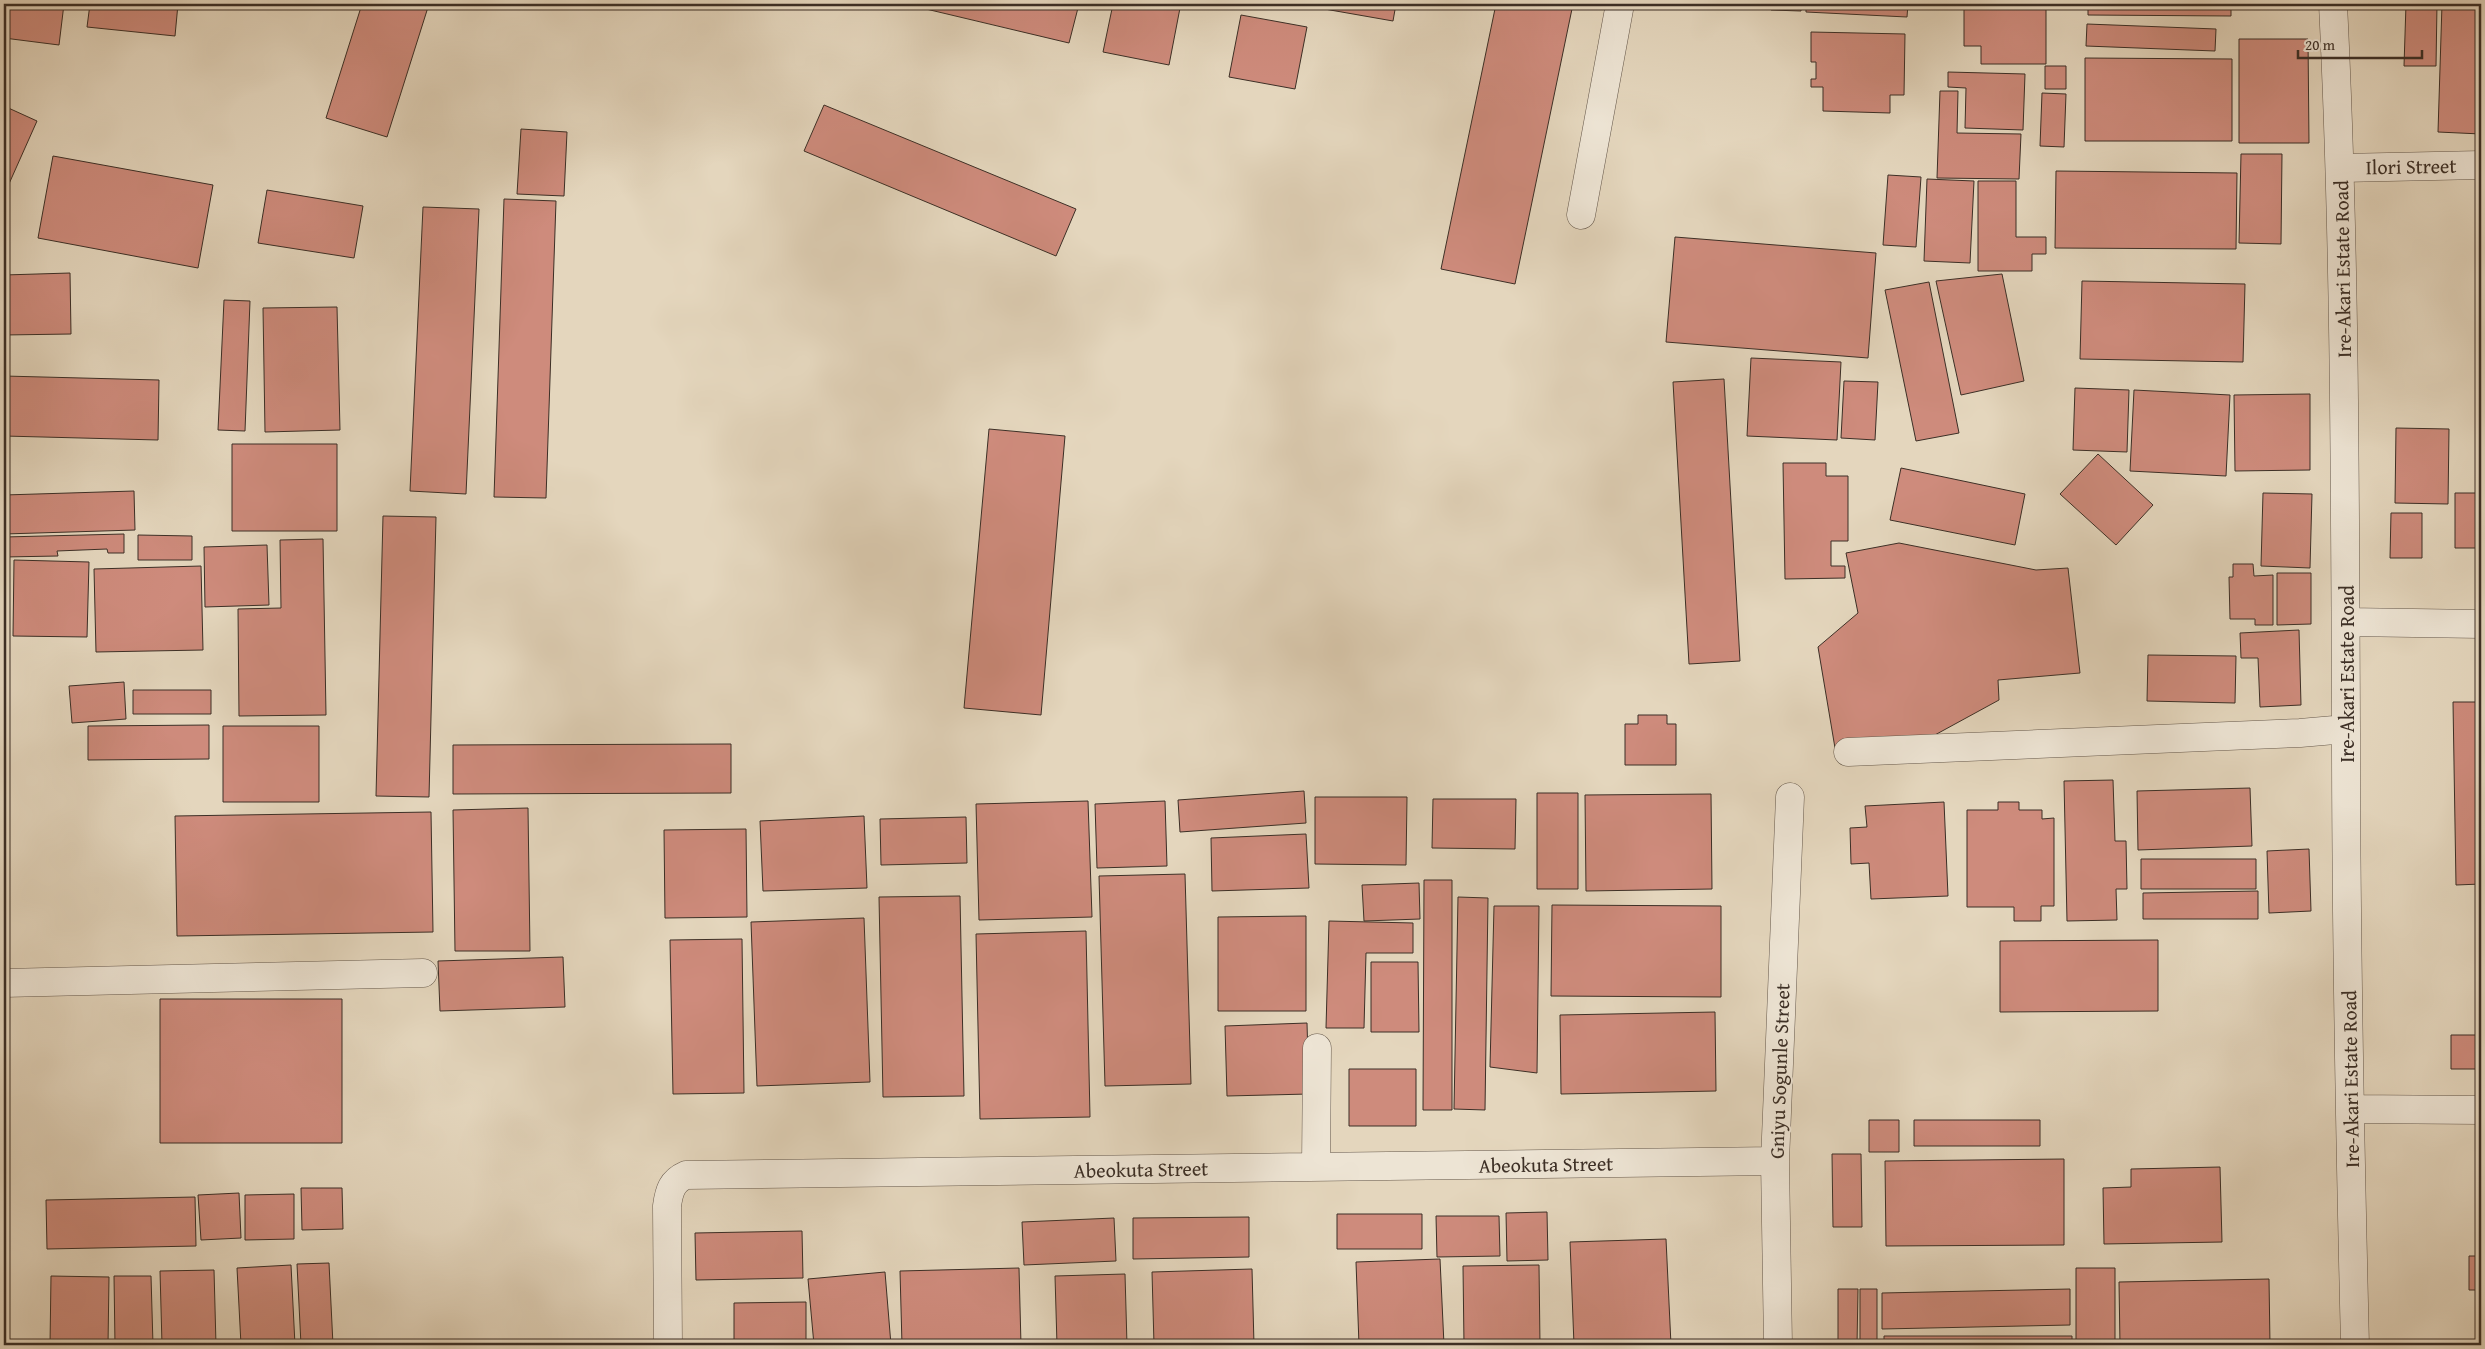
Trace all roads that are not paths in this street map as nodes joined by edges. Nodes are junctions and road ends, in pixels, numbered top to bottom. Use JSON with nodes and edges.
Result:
{"nodes":[{"id":1,"x":1620,"y":4,"type":"edge"},
{"id":2,"x":2333,"y":4,"type":"edge"},
{"id":3,"x":2481,"y":165,"type":"edge"},
{"id":4,"x":2341,"y":168,"type":"junction"},
{"id":5,"x":1581,"y":215,"type":"dead end"},
{"id":6,"x":2347,"y":622,"type":"junction"},
{"id":7,"x":2481,"y":624,"type":"edge"},
{"id":8,"x":2346,"y":729,"type":"junction"},
{"id":9,"x":1848,"y":752,"type":"dead end"},
{"id":10,"x":1790,"y":797,"type":"dead end"},
{"id":11,"x":423,"y":973,"type":"dead end"},
{"id":12,"x":4,"y":983,"type":"edge"},
{"id":13,"x":1317,"y":1048,"type":"dead end"},
{"id":14,"x":2350,"y":1109,"type":"junction"},
{"id":15,"x":2481,"y":1110,"type":"edge"},
{"id":16,"x":1775,"y":1161,"type":"junction"},
{"id":17,"x":1316,"y":1167,"type":"junction"},
{"id":18,"x":668,"y":1345,"type":"edge"},
{"id":19,"x":1778,"y":1345,"type":"edge"},
{"id":20,"x":2354,"y":1345,"type":"edge"}],
"edges":[{"from":1,"to":5,"type":"street"},
{"from":2,"to":4,"type":"street","name":"Ire-Akari Estate Road"},
{"from":3,"to":4,"type":"street","name":"Ilori Street"},
{"from":4,"to":6,"type":"street","name":"Ire-Akari Estate Road"},
{"from":6,"to":7,"type":"street"},
{"from":6,"to":8,"type":"street","name":"Ire-Akari Estate Road"},
{"from":8,"to":9,"type":"street"},
{"from":8,"to":14,"type":"street","name":"Ire-Akari Estate Road"},
{"from":10,"to":16,"type":"street","name":"Gniyu Sogunle Street"},
{"from":11,"to":12,"type":"street"},
{"from":13,"to":17,"type":"street"},
{"from":14,"to":15,"type":"street"},
{"from":14,"to":20,"type":"street","name":"Ire-Akari Estate Road"},
{"from":16,"to":17,"type":"street","name":"Abeokuta Street"},
{"from":16,"to":19,"type":"street","name":"Gniyu Sogunle Street"},
{"from":17,"to":18,"type":"street","name":"Abeokuta Street"}]}
